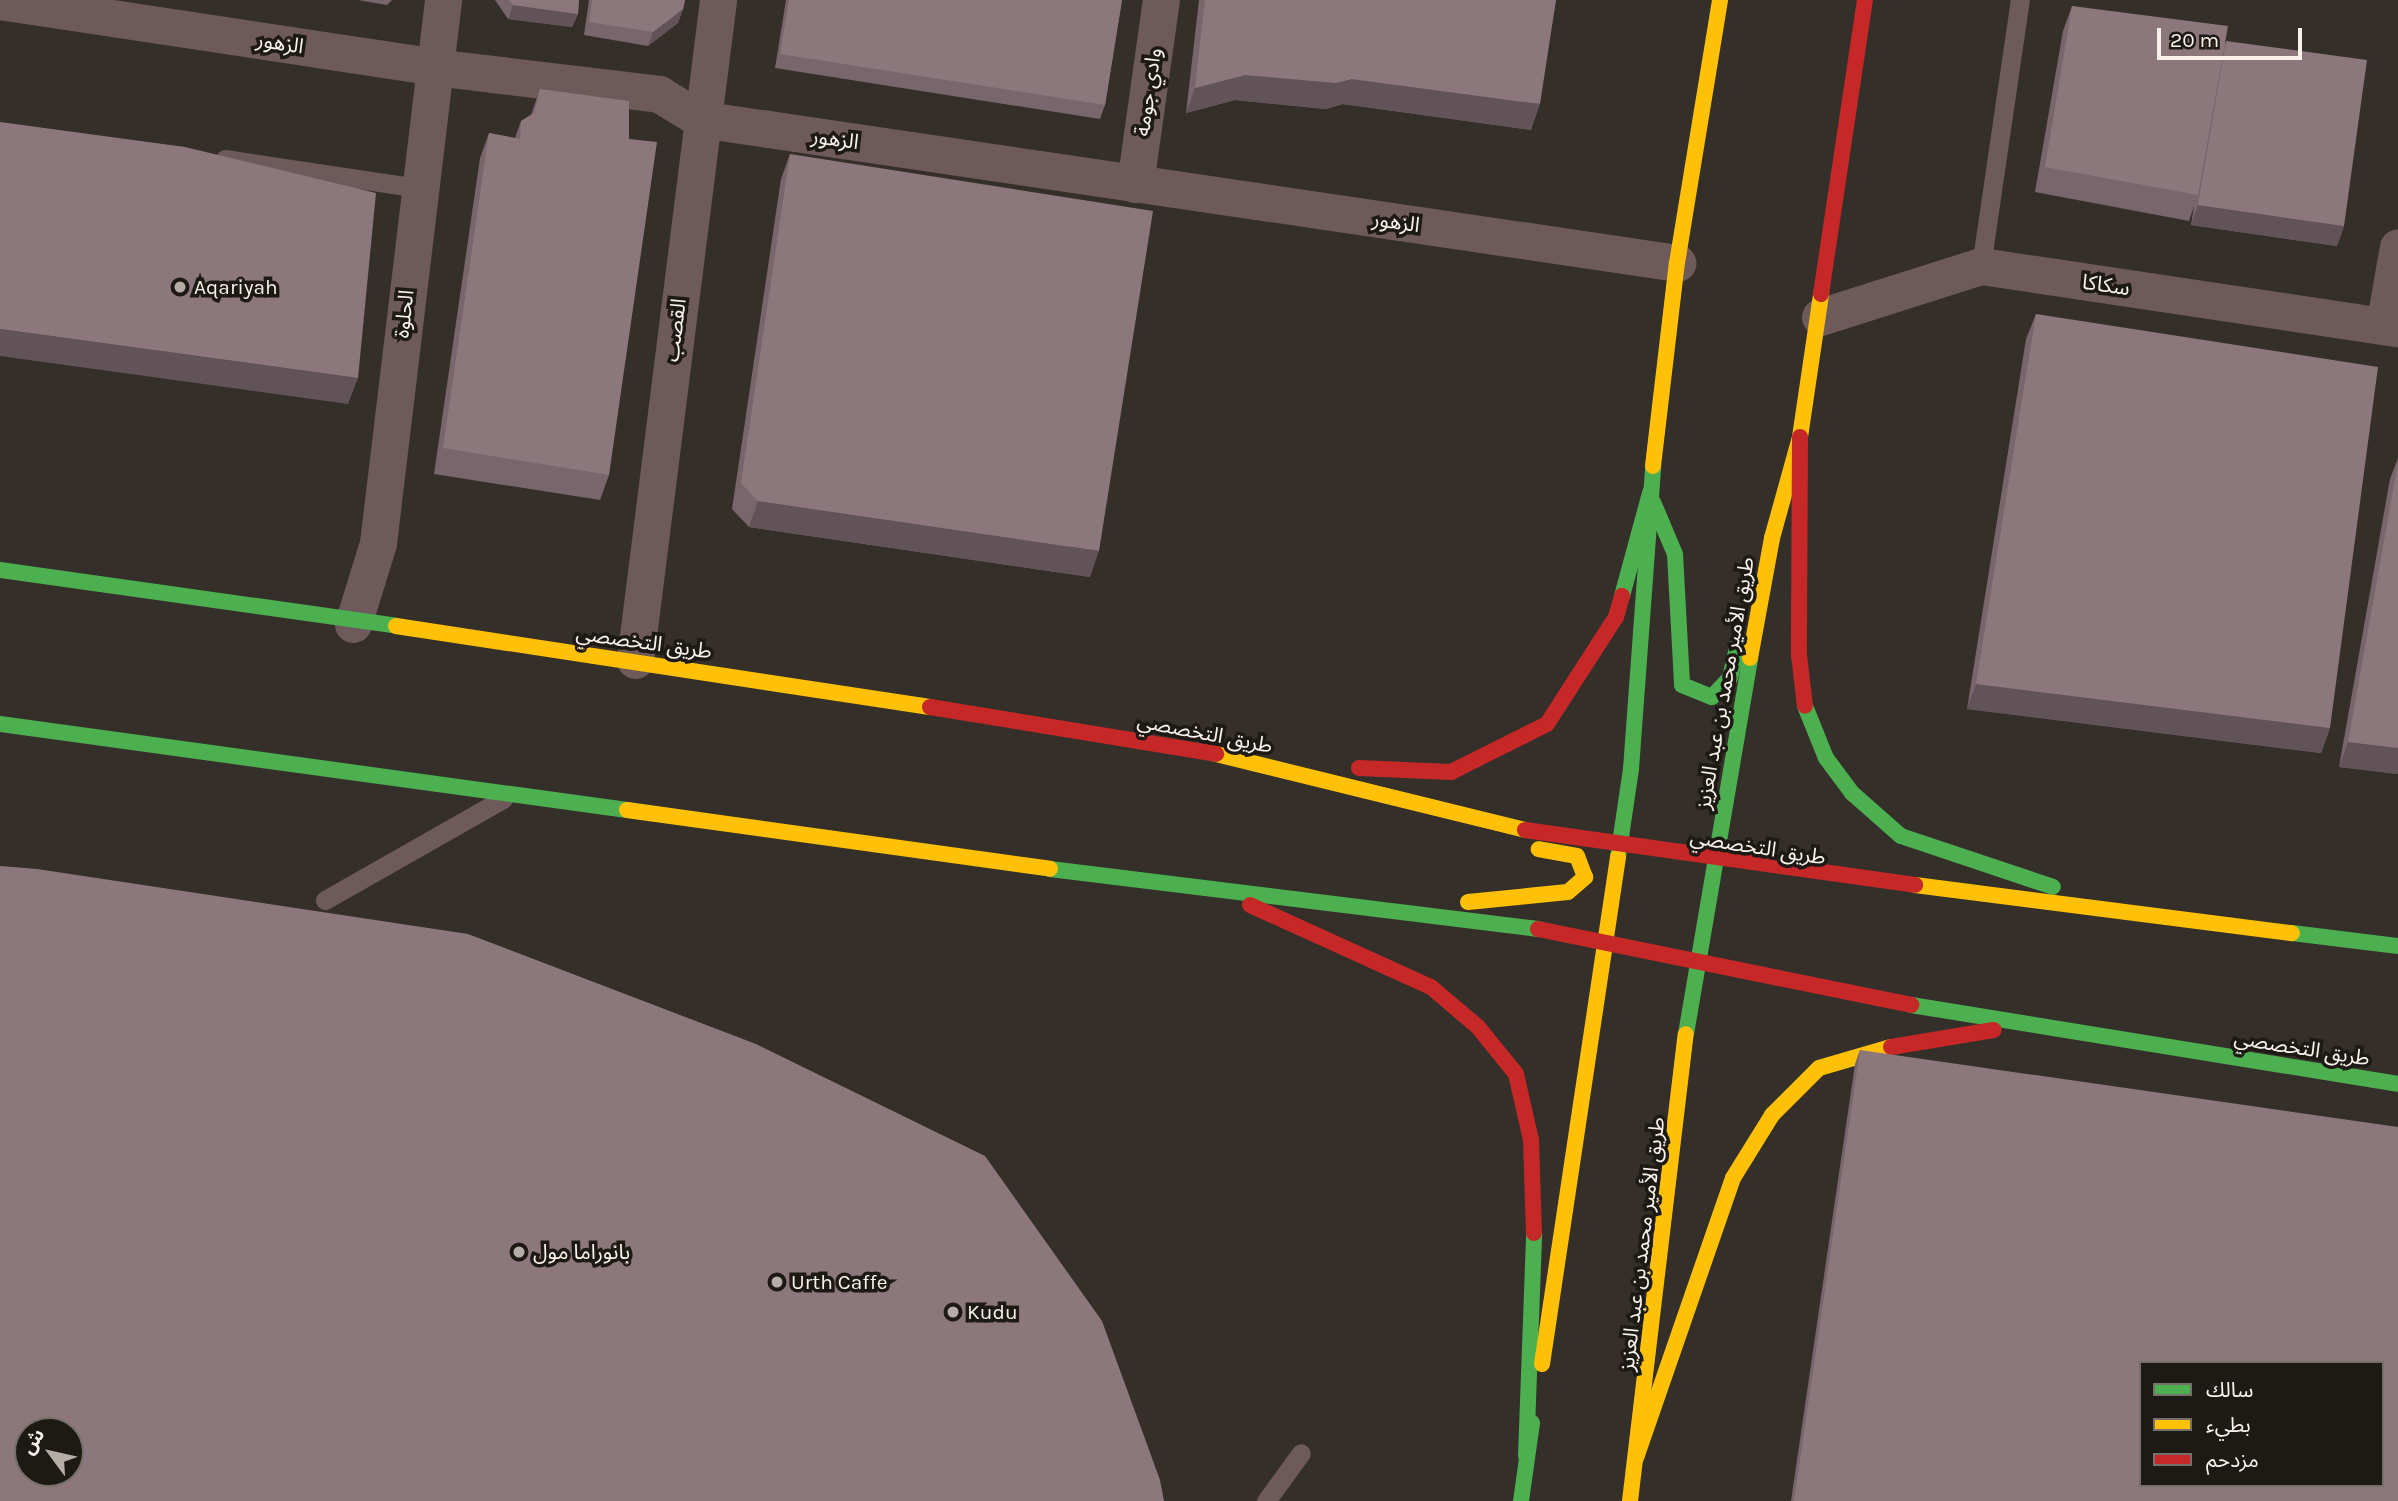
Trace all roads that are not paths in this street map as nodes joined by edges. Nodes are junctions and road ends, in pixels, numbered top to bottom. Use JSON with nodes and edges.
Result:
{"nodes":[{"id":1,"x":443,"y":0,"type":"edge"},
{"id":2,"x":719,"y":0,"type":"edge"},
{"id":3,"x":1161,"y":0,"type":"edge"},
{"id":4,"x":1720,"y":0,"type":"edge"},
{"id":5,"x":1865,"y":0,"type":"edge"},
{"id":6,"x":2020,"y":0,"type":"edge"},
{"id":7,"x":0,"y":1,"type":"edge"},
{"id":8,"x":146,"y":11,"type":"edge"},
{"id":9,"x":434,"y":67,"type":"junction"},
{"id":10,"x":700,"y":119,"type":"junction"},
{"id":11,"x":202,"y":156,"type":"edge"},
{"id":12,"x":1135,"y":184,"type":"junction"},
{"id":13,"x":418,"y":188,"type":"junction"},
{"id":14,"x":2398,"y":247,"type":"edge"},
{"id":15,"x":1677,"y":263,"type":"junction"},
{"id":16,"x":1980,"y":266,"type":"junction"},
{"id":17,"x":1820,"y":317,"type":"junction"},
{"id":18,"x":2391,"y":327,"type":"edge"},
{"id":19,"x":1800,"y":437,"type":"junction"},
{"id":20,"x":1650,"y":493,"type":"junction"},
{"id":21,"x":1772,"y":538,"type":"junction"},
{"id":22,"x":0,"y":570,"type":"edge"},
{"id":23,"x":353,"y":624,"type":"junction"},
{"id":24,"x":635,"y":660,"type":"junction"},
{"id":25,"x":0,"y":724,"type":"edge"},
{"id":26,"x":1225,"y":755,"type":"junction"},
{"id":27,"x":518,"y":791,"type":"junction"},
{"id":28,"x":1450,"y":811,"type":"junction"},
{"id":29,"x":1616,"y":847,"type":"junction"},
{"id":30,"x":1713,"y":860,"type":"junction"},
{"id":31,"x":1219,"y":892,"type":"junction"},
{"id":32,"x":325,"y":900,"type":"dead end"},
{"id":33,"x":1406,"y":909,"type":"junction"},
{"id":34,"x":2138,"y":915,"type":"junction"},
{"id":35,"x":1607,"y":946,"type":"junction"},
{"id":36,"x":2398,"y":946,"type":"edge"},
{"id":37,"x":1696,"y":961,"type":"junction"},
{"id":38,"x":2020,"y":1027,"type":"junction"},
{"id":39,"x":2398,"y":1084,"type":"edge"},
{"id":40,"x":1301,"y":1453,"type":"dead end"},
{"id":41,"x":1526,"y":1456,"type":"junction"},
{"id":42,"x":1636,"y":1458,"type":"junction"},
{"id":43,"x":1266,"y":1501,"type":"edge"},
{"id":44,"x":1508,"y":1501,"type":"edge"},
{"id":45,"x":1521,"y":1501,"type":"edge"},
{"id":46,"x":1630,"y":1501,"type":"edge"}],
"edges":[{"from":1,"to":9,"type":"street","name":"الحلوة"},
{"from":2,"to":10,"type":"street","name":"القصب"},
{"from":3,"to":12,"type":"street","name":"وادي جومة"},
{"from":4,"to":15,"type":"main road"},
{"from":5,"to":17,"type":"main road","name":"طريق الأمير محمد بن عبد العزيز"},
{"from":6,"to":16,"type":"lane"},
{"from":7,"to":8,"type":"street","name":"الزهور"},
{"from":8,"to":9,"type":"street","name":"الزهور"},
{"from":9,"to":10,"type":"street","name":"الزهور"},
{"from":9,"to":13,"type":"street","name":"الحلوة"},
{"from":10,"to":12,"type":"street","name":"الزهور"},
{"from":10,"to":24,"type":"street","name":"القصب"},
{"from":11,"to":13,"type":"lane"},
{"from":12,"to":15,"type":"street","name":"الزهور"},
{"from":13,"to":23,"type":"street","name":"الحلوة"},
{"from":14,"to":18,"type":"street"},
{"from":15,"to":20,"type":"main road"},
{"from":16,"to":17,"type":"street","name":"سكاكا"},
{"from":16,"to":18,"type":"street","name":"سكاكا"},
{"from":17,"to":19,"type":"main road","name":"طريق الأمير محمد بن عبد العزيز"},
{"from":19,"to":21,"type":"main road","name":"طريق الأمير محمد بن عبد العزيز"},
{"from":19,"to":34,"type":"main road"},
{"from":20,"to":21,"type":"main road"},
{"from":20,"to":26,"type":"main road"},
{"from":20,"to":29,"type":"main road"},
{"from":21,"to":30,"type":"main road","name":"طريق الأمير محمد بن عبد العزيز"},
{"from":22,"to":23,"type":"main road","name":"طريق التخصصي"},
{"from":23,"to":24,"type":"main road","name":"طريق التخصصي"},
{"from":24,"to":26,"type":"main road","name":"طريق التخصصي"},
{"from":25,"to":27,"type":"main road","name":"طريق التخصصي"},
{"from":26,"to":28,"type":"main road","name":"طريق التخصصي"},
{"from":27,"to":31,"type":"main road","name":"طريق التخصصي"},
{"from":27,"to":32,"type":"lane"},
{"from":28,"to":29,"type":"main road","name":"طريق التخصصي"},
{"from":28,"to":33,"type":"main road"},
{"from":29,"to":30,"type":"main road","name":"طريق التخصصي"},
{"from":29,"to":35,"type":"main road"},
{"from":30,"to":34,"type":"main road","name":"طريق التخصصي"},
{"from":30,"to":37,"type":"main road","name":"طريق الأمير محمد بن عبد العزيز"},
{"from":31,"to":33,"type":"main road","name":"طريق التخصصي"},
{"from":31,"to":41,"type":"main road"},
{"from":33,"to":35,"type":"main road","name":"طريق التخصصي"},
{"from":34,"to":36,"type":"main road","name":"طريق التخصصي"},
{"from":35,"to":37,"type":"main road","name":"طريق التخصصي"},
{"from":35,"to":41,"type":"main road"},
{"from":37,"to":38,"type":"main road","name":"طريق التخصصي"},
{"from":37,"to":42,"type":"main road","name":"طريق الأمير محمد بن عبد العزيز"},
{"from":38,"to":39,"type":"main road","name":"طريق التخصصي"},
{"from":38,"to":42,"type":"main road"},
{"from":40,"to":43,"type":"lane"},
{"from":41,"to":44,"type":"lane"},
{"from":41,"to":45,"type":"main road"},
{"from":42,"to":46,"type":"main road","name":"طريق الأمير محمد بن عبد العزيز"}]}
